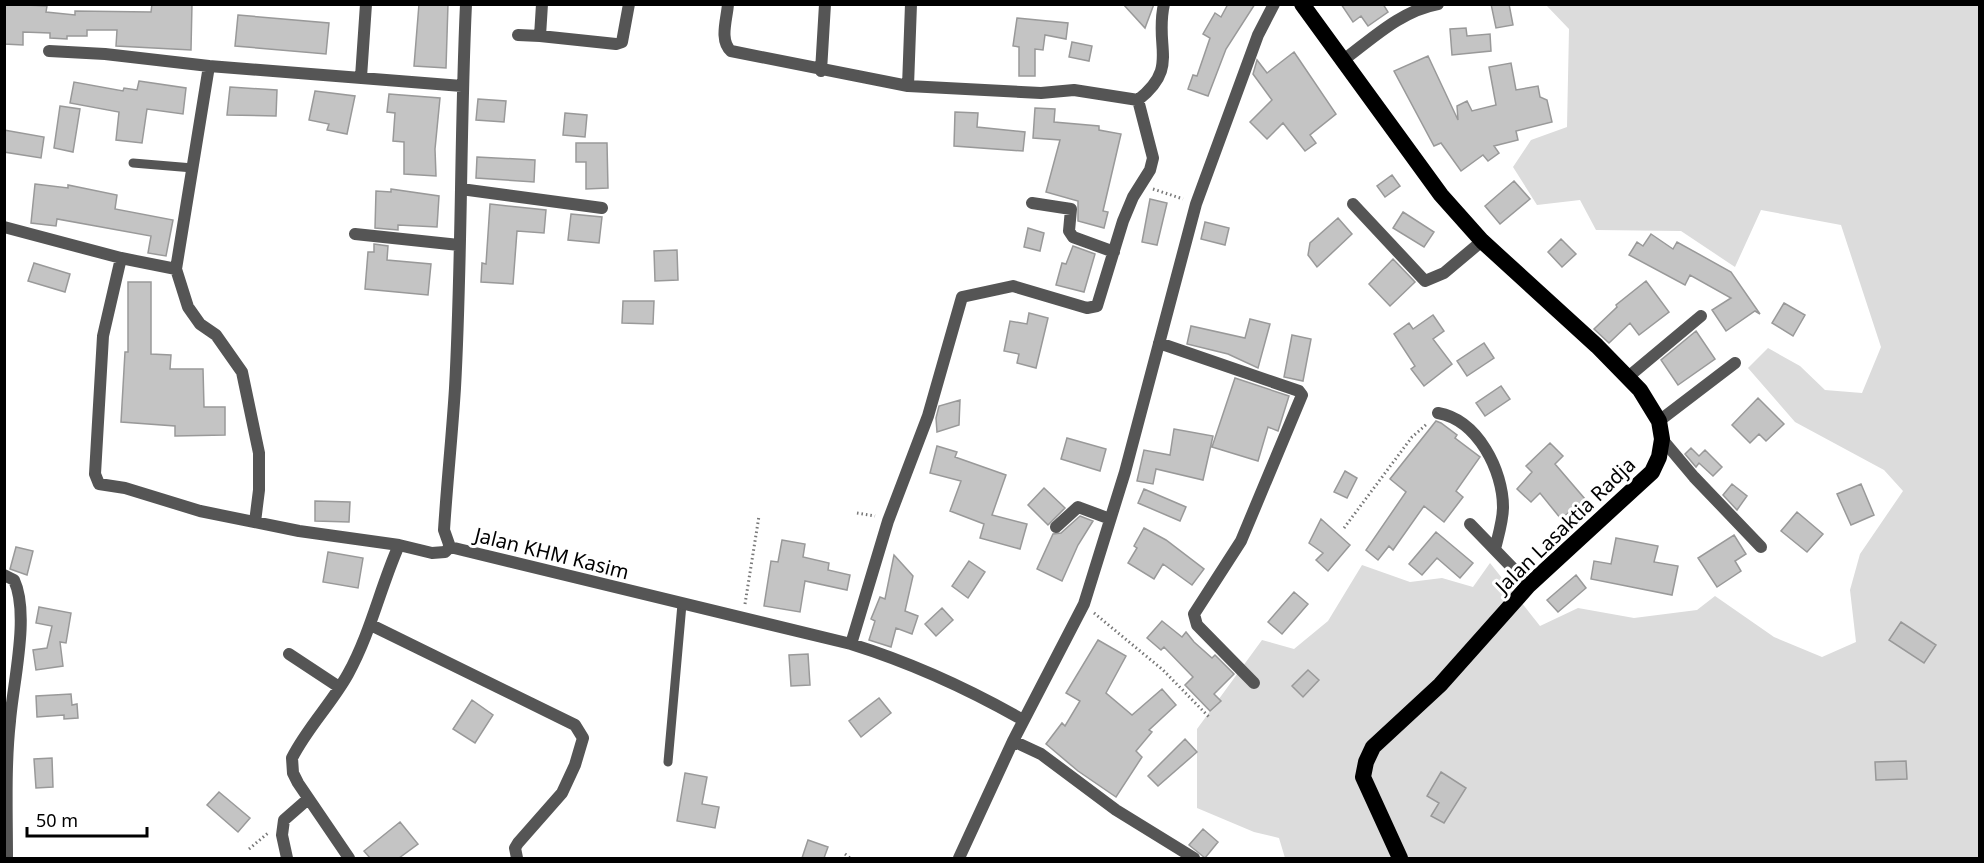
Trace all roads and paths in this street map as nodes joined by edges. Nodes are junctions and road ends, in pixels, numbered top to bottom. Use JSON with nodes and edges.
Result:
{"nodes":[{"id":1,"x":366,"y":4,"type":"edge"},
{"id":2,"x":466,"y":4,"type":"edge"},
{"id":3,"x":542,"y":4,"type":"edge"},
{"id":4,"x":629,"y":4,"type":"edge"},
{"id":5,"x":728,"y":4,"type":"edge"},
{"id":6,"x":825,"y":4,"type":"edge"},
{"id":7,"x":911,"y":4,"type":"edge"},
{"id":8,"x":1164,"y":4,"type":"edge"},
{"id":9,"x":1274,"y":4,"type":"edge"},
{"id":10,"x":1302,"y":4,"type":"edge"},
{"id":11,"x":1438,"y":4,"type":"edge"},
{"id":12,"x":518,"y":35,"type":"dead end"},
{"id":13,"x":540,"y":36,"type":"junction"},
{"id":14,"x":49,"y":51,"type":"dead end"},
{"id":15,"x":1342,"y":61,"type":"junction"},
{"id":16,"x":209,"y":66,"type":"junction"},
{"id":17,"x":821,"y":71,"type":"junction"},
{"id":18,"x":361,"y":76,"type":"junction"},
{"id":19,"x":462,"y":86,"type":"junction"},
{"id":20,"x":908,"y":86,"type":"junction"},
{"id":21,"x":1138,"y":100,"type":"junction"},
{"id":22,"x":133,"y":163,"type":"dead end"},
{"id":23,"x":193,"y":168,"type":"junction"},
{"id":24,"x":1140,"y":184,"type":"junction"},
{"id":25,"x":462,"y":189,"type":"junction"},
{"id":26,"x":1032,"y":203,"type":"dead end"},
{"id":27,"x":1196,"y":204,"type":"junction"},
{"id":28,"x":1353,"y":204,"type":"dead end"},
{"id":29,"x":602,"y":208,"type":"dead end"},
{"id":30,"x":4,"y":227,"type":"edge"},
{"id":31,"x":355,"y":234,"type":"dead end"},
{"id":32,"x":1482,"y":241,"type":"junction"},
{"id":33,"x":459,"y":245,"type":"junction"},
{"id":34,"x":1114,"y":252,"type":"junction"},
{"id":35,"x":121,"y":258,"type":"junction"},
{"id":36,"x":176,"y":269,"type":"junction"},
{"id":37,"x":1701,"y":316,"type":"dead end"},
{"id":38,"x":1159,"y":343,"type":"junction"},
{"id":39,"x":1735,"y":363,"type":"dead end"},
{"id":40,"x":1628,"y":377,"type":"junction"},
{"id":41,"x":1438,"y":413,"type":"joint"},
{"id":42,"x":1659,"y":421,"type":"junction"},
{"id":43,"x":1662,"y":439,"type":"junction"},
{"id":44,"x":857,"y":513,"type":"dead end"},
{"id":45,"x":759,"y":516,"type":"dead end"},
{"id":46,"x":1110,"y":519,"type":"junction"},
{"id":47,"x":888,"y":521,"type":"junction"},
{"id":48,"x":255,"y":522,"type":"junction"},
{"id":49,"x":1470,"y":524,"type":"dead end"},
{"id":50,"x":1056,"y":527,"type":"dead end"},
{"id":51,"x":1344,"y":528,"type":"dead end"},
{"id":52,"x":399,"y":545,"type":"junction"},
{"id":53,"x":1761,"y":546,"type":"dead end"},
{"id":54,"x":450,"y":547,"type":"junction"},
{"id":55,"x":1496,"y":549,"type":"junction"},
{"id":56,"x":4,"y":575,"type":"edge"},
{"id":57,"x":1529,"y":585,"type":"junction"},
{"id":58,"x":682,"y":604,"type":"junction"},
{"id":59,"x":1084,"y":604,"type":"junction"},
{"id":60,"x":742,"y":618,"type":"junction"},
{"id":61,"x":371,"y":625,"type":"junction"},
{"id":62,"x":851,"y":644,"type":"junction"},
{"id":63,"x":289,"y":654,"type":"dead end"},
{"id":64,"x":1254,"y":683,"type":"dead end"},
{"id":65,"x":339,"y":687,"type":"junction"},
{"id":66,"x":1209,"y":717,"type":"dead end"},
{"id":67,"x":1023,"y":720,"type":"junction"},
{"id":68,"x":7,"y":721,"type":"edge"},
{"id":69,"x":1013,"y":741,"type":"junction"},
{"id":70,"x":668,"y":762,"type":"dead end"},
{"id":71,"x":308,"y":799,"type":"junction"},
{"id":72,"x":284,"y":820,"type":"junction"},
{"id":73,"x":249,"y":849,"type":"dead end"},
{"id":74,"x":845,"y":854,"type":"dead end"},
{"id":75,"x":8,"y":858,"type":"edge"},
{"id":76,"x":286,"y":858,"type":"edge"},
{"id":77,"x":348,"y":858,"type":"edge"},
{"id":78,"x":517,"y":858,"type":"edge"},
{"id":79,"x":850,"y":858,"type":"edge"},
{"id":80,"x":959,"y":858,"type":"edge"},
{"id":81,"x":1194,"y":858,"type":"edge"},
{"id":82,"x":1400,"y":858,"type":"edge"}],
"edges":[{"from":1,"to":18,"type":"street"},
{"from":2,"to":19,"type":"street","name":"Jalan KHM Kasim"},
{"from":3,"to":13,"type":"street"},
{"from":4,"to":13,"type":"street"},
{"from":5,"to":17,"type":"street"},
{"from":6,"to":17,"type":"street"},
{"from":7,"to":20,"type":"street"},
{"from":8,"to":21,"type":"street"},
{"from":9,"to":27,"type":"street"},
{"from":10,"to":15,"type":"highway","name":"Jalan Lasaktia Radja"},
{"from":11,"to":15,"type":"street"},
{"from":12,"to":13,"type":"street"},
{"from":14,"to":16,"type":"street"},
{"from":15,"to":32,"type":"highway","name":"Jalan Lasaktia Radja"},
{"from":16,"to":18,"type":"street"},
{"from":16,"to":23,"type":"street"},
{"from":17,"to":20,"type":"street"},
{"from":18,"to":19,"type":"street"},
{"from":19,"to":25,"type":"street","name":"Jalan KHM Kasim"},
{"from":20,"to":21,"type":"street"},
{"from":21,"to":24,"type":"street"},
{"from":22,"to":23,"type":"lane"},
{"from":23,"to":36,"type":"street"},
{"from":24,"to":27,"type":"path"},
{"from":24,"to":34,"type":"street"},
{"from":25,"to":29,"type":"street"},
{"from":25,"to":33,"type":"street","name":"Jalan KHM Kasim"},
{"from":26,"to":34,"type":"street"},
{"from":27,"to":38,"type":"street"},
{"from":28,"to":32,"type":"street"},
{"from":30,"to":35,"type":"street"},
{"from":31,"to":33,"type":"street"},
{"from":32,"to":40,"type":"highway","name":"Jalan Lasaktia Radja"},
{"from":33,"to":54,"type":"street","name":"Jalan KHM Kasim"},
{"from":34,"to":47,"type":"street"},
{"from":35,"to":36,"type":"street"},
{"from":35,"to":48,"type":"street"},
{"from":36,"to":48,"type":"street"},
{"from":37,"to":40,"type":"street"},
{"from":38,"to":46,"type":"street"},
{"from":38,"to":64,"type":"street"},
{"from":39,"to":42,"type":"street"},
{"from":40,"to":42,"type":"highway","name":"Jalan Lasaktia Radja"},
{"from":41,"to":51,"type":"path"},
{"from":41,"to":55,"type":"street"},
{"from":42,"to":43,"type":"highway","name":"Jalan Lasaktia Radja"},
{"from":43,"to":53,"type":"street"},
{"from":43,"to":57,"type":"highway","name":"Jalan Lasaktia Radja"},
{"from":44,"to":47,"type":"path"},
{"from":45,"to":60,"type":"path"},
{"from":46,"to":50,"type":"street"},
{"from":46,"to":59,"type":"street"},
{"from":47,"to":62,"type":"street"},
{"from":48,"to":52,"type":"street"},
{"from":49,"to":55,"type":"street"},
{"from":52,"to":54,"type":"street"},
{"from":52,"to":61,"type":"street"},
{"from":54,"to":58,"type":"street","name":"Jalan KHM Kasim"},
{"from":55,"to":57,"type":"street"},
{"from":56,"to":68,"type":"street"},
{"from":57,"to":82,"type":"highway","name":"Jalan Lasaktia Radja"},
{"from":58,"to":60,"type":"street","name":"Jalan KHM Kasim"},
{"from":58,"to":70,"type":"lane"},
{"from":59,"to":66,"type":"path"},
{"from":59,"to":67,"type":"street"},
{"from":60,"to":62,"type":"street","name":"Jalan KHM Kasim"},
{"from":61,"to":65,"type":"street"},
{"from":61,"to":78,"type":"street"},
{"from":62,"to":67,"type":"street","name":"Jalan KHM Kasim"},
{"from":63,"to":65,"type":"street"},
{"from":65,"to":71,"type":"street"},
{"from":67,"to":69,"type":"street"},
{"from":68,"to":75,"type":"street"},
{"from":69,"to":80,"type":"street"},
{"from":69,"to":81,"type":"street"},
{"from":71,"to":72,"type":"street"},
{"from":71,"to":77,"type":"street"},
{"from":72,"to":73,"type":"path"},
{"from":72,"to":76,"type":"street"},
{"from":74,"to":79,"type":"path"}]}
